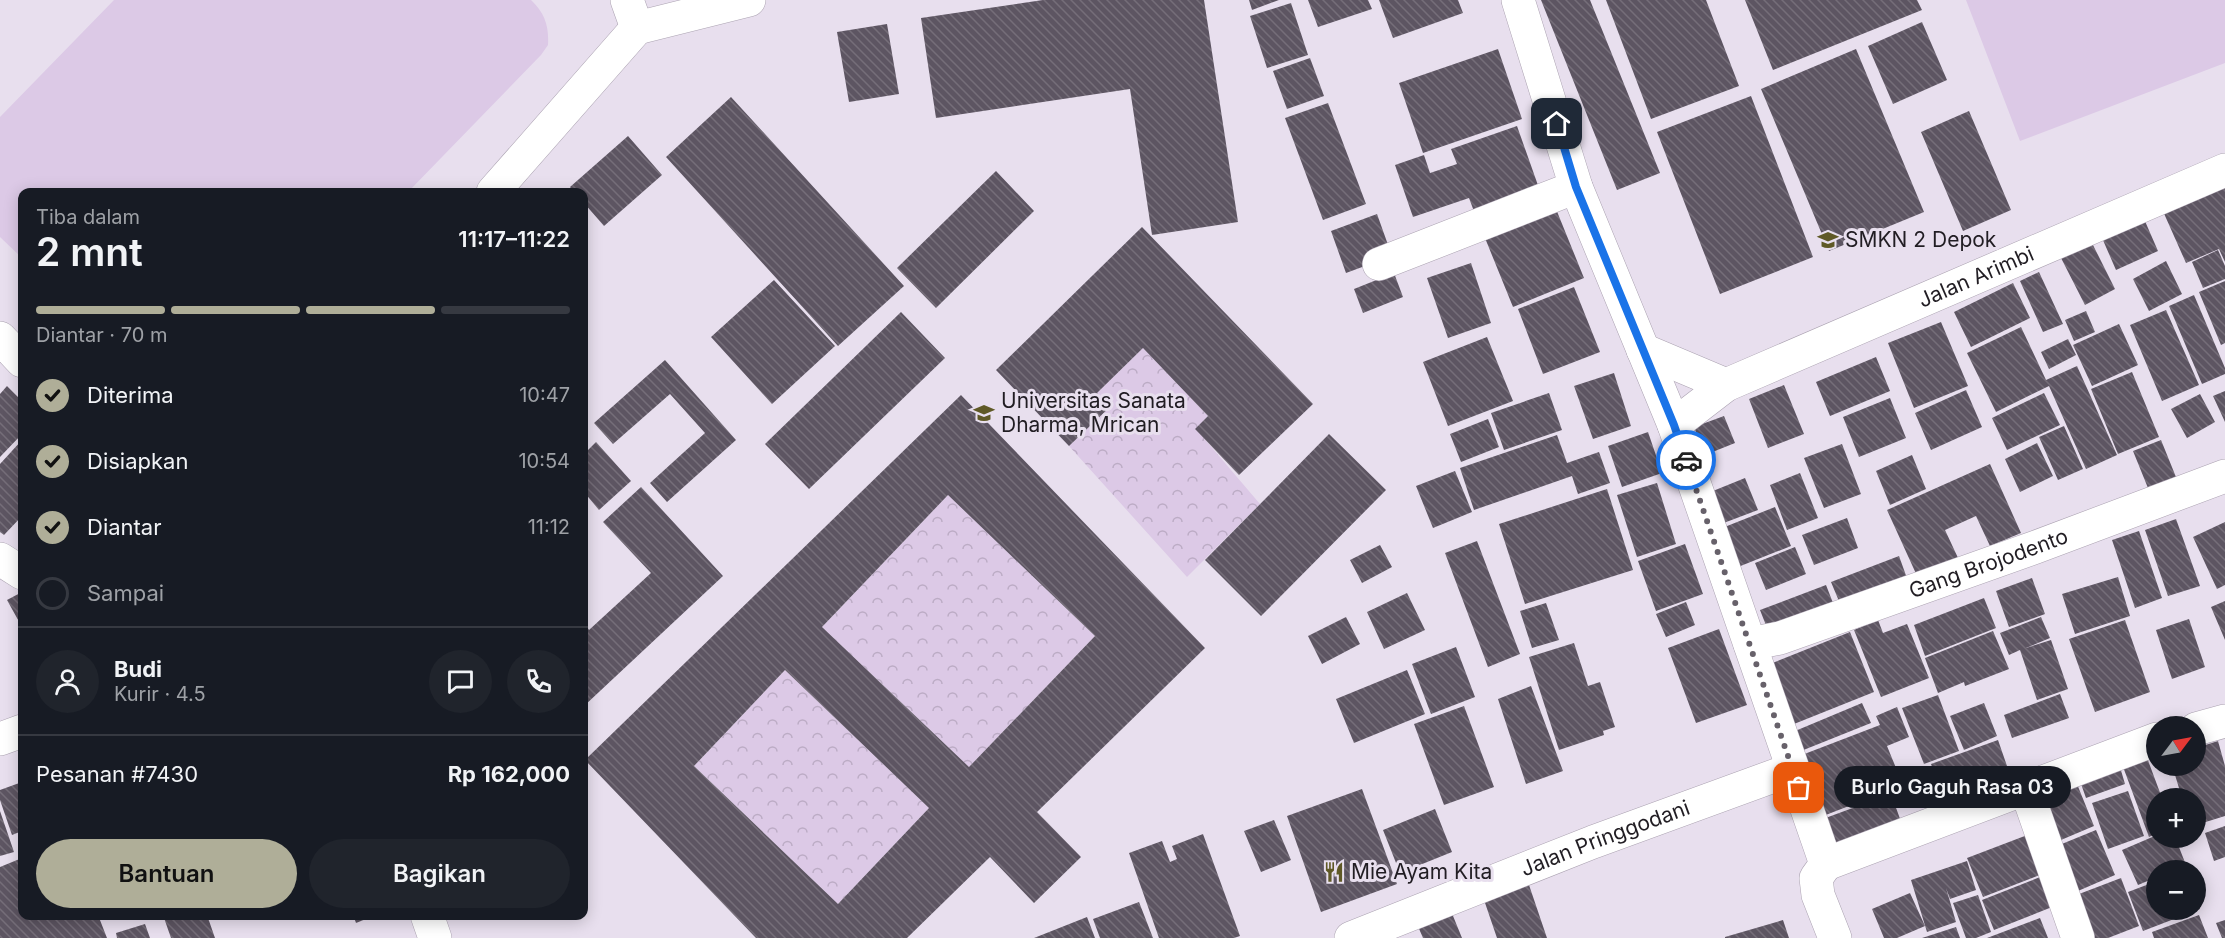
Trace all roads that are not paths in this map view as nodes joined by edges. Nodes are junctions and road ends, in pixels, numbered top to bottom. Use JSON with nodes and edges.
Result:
{"nodes":[{"id":1,"x":748,"y":0,"type":"edge"},
{"id":2,"x":1518,"y":0,"type":"edge"},
{"id":3,"x":632,"y":14,"type":"edge"},
{"id":4,"x":2225,"y":170,"type":"edge"},
{"id":5,"x":1576,"y":187,"type":"junction"},
{"id":6,"x":496,"y":188,"type":"edge"},
{"id":7,"x":1379,"y":264,"type":"dead end"},
{"id":8,"x":0,"y":338,"type":"edge"},
{"id":9,"x":1643,"y":350,"type":"junction"},
{"id":10,"x":18,"y":357,"type":"edge"},
{"id":11,"x":1726,"y":385,"type":"junction"},
{"id":12,"x":1674,"y":425,"type":"junction"},
{"id":13,"x":2225,"y":476,"type":"edge"},
{"id":14,"x":0,"y":559,"type":"edge"},
{"id":15,"x":18,"y":570,"type":"edge"},
{"id":16,"x":1750,"y":644,"type":"junction"},
{"id":17,"x":2225,"y":721,"type":"edge"},
{"id":18,"x":2206,"y":726,"type":"edge"},
{"id":19,"x":18,"y":732,"type":"edge"},
{"id":20,"x":0,"y":739,"type":"edge"},
{"id":21,"x":2146,"y":742,"type":"edge"},
{"id":22,"x":1793,"y":769,"type":"junction"},
{"id":23,"x":2026,"y":789,"type":"junction"},
{"id":24,"x":1826,"y":864,"type":"junction"},
{"id":25,"x":429,"y":920,"type":"edge"},
{"id":26,"x":1393,"y":930,"type":"edge"},
{"id":27,"x":435,"y":938,"type":"edge"},
{"id":28,"x":1350,"y":938,"type":"edge"},
{"id":29,"x":1835,"y":938,"type":"edge"},
{"id":30,"x":2078,"y":938,"type":"edge"}],
"edges":[{"from":1,"to":3,"type":"street"},
{"from":2,"to":5,"type":"street"},
{"from":3,"to":6,"type":"street"},
{"from":4,"to":11,"type":"street","name":"Jalan Arimbi"},
{"from":5,"to":7,"type":"street"},
{"from":5,"to":9,"type":"street"},
{"from":8,"to":10,"type":"street"},
{"from":9,"to":11,"type":"street"},
{"from":9,"to":12,"type":"street"},
{"from":11,"to":12,"type":"street","name":"Jalan Arimbi"},
{"from":12,"to":16,"type":"street"},
{"from":13,"to":16,"type":"street","name":"Gang Brojodento"},
{"from":14,"to":15,"type":"street"},
{"from":16,"to":22,"type":"street"},
{"from":17,"to":18,"type":"street"},
{"from":19,"to":20,"type":"street"},
{"from":21,"to":23,"type":"street"},
{"from":22,"to":24,"type":"street"},
{"from":22,"to":26,"type":"street","name":"Jalan Pringgodani"},
{"from":23,"to":24,"type":"street"},
{"from":23,"to":30,"type":"street"},
{"from":24,"to":29,"type":"street"},
{"from":25,"to":27,"type":"street"},
{"from":26,"to":28,"type":"street","name":"Jalan Pringgodani"}]}
